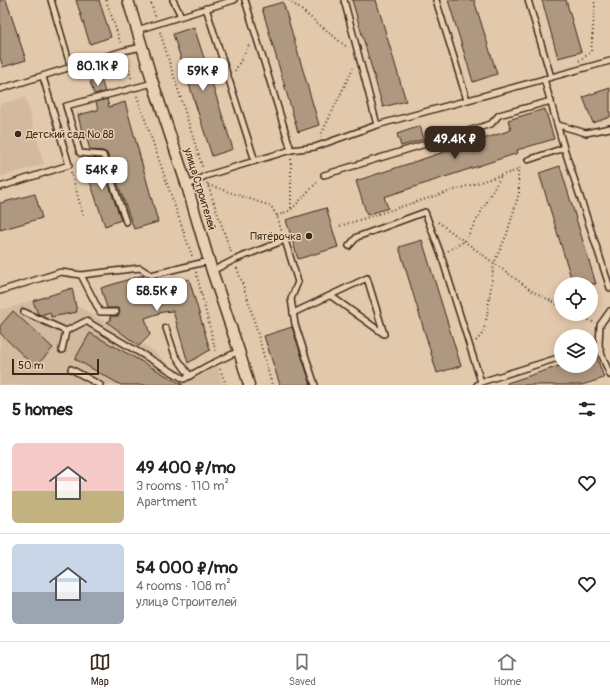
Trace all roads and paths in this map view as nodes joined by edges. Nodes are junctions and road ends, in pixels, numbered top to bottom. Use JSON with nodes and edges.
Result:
{"nodes":[{"id":1,"x":51,"y":0,"type":"edge"},
{"id":2,"x":106,"y":0,"type":"edge"},
{"id":3,"x":128,"y":0,"type":"edge"},
{"id":4,"x":150,"y":0,"type":"edge"},
{"id":5,"x":173,"y":0,"type":"edge"},
{"id":6,"x":234,"y":0,"type":"edge"},
{"id":7,"x":245,"y":0,"type":"edge"},
{"id":8,"x":288,"y":0,"type":"edge"},
{"id":9,"x":344,"y":0,"type":"edge"},
{"id":10,"x":436,"y":0,"type":"edge"},
{"id":11,"x":528,"y":0,"type":"edge"},
{"id":12,"x":594,"y":0,"type":"edge"},
{"id":13,"x":206,"y":8,"type":"junction"},
{"id":14,"x":180,"y":16,"type":"junction"},
{"id":15,"x":157,"y":22,"type":"junction"},
{"id":16,"x":136,"y":30,"type":"junction"},
{"id":17,"x":256,"y":33,"type":"junction"},
{"id":18,"x":142,"y":47,"type":"junction"},
{"id":19,"x":123,"y":51,"type":"junction"},
{"id":20,"x":359,"y":57,"type":"junction"},
{"id":21,"x":578,"y":61,"type":"dead end"},
{"id":22,"x":610,"y":61,"type":"edge"},
{"id":23,"x":71,"y":68,"type":"junction"},
{"id":24,"x":44,"y":77,"type":"junction"},
{"id":25,"x":551,"y":77,"type":"junction"},
{"id":26,"x":544,"y":79,"type":"junction"},
{"id":27,"x":229,"y":81,"type":"junction"},
{"id":28,"x":153,"y":83,"type":"junction"},
{"id":29,"x":0,"y":89,"type":"edge"},
{"id":30,"x":134,"y":89,"type":"junction"},
{"id":31,"x":467,"y":100,"type":"junction"},
{"id":32,"x":551,"y":101,"type":"junction"},
{"id":33,"x":377,"y":125,"type":"junction"},
{"id":34,"x":558,"y":125,"type":"junction"},
{"id":35,"x":610,"y":128,"type":"edge"},
{"id":36,"x":315,"y":147,"type":"junction"},
{"id":37,"x":564,"y":148,"type":"junction"},
{"id":38,"x":291,"y":150,"type":"junction"},
{"id":39,"x":528,"y":160,"type":"joint"},
{"id":40,"x":255,"y":161,"type":"junction"},
{"id":41,"x":69,"y":165,"type":"junction"},
{"id":42,"x":518,"y":170,"type":"junction"},
{"id":43,"x":324,"y":175,"type":"joint"},
{"id":44,"x":205,"y":176,"type":"junction"},
{"id":45,"x":501,"y":176,"type":"junction"},
{"id":46,"x":208,"y":185,"type":"junction"},
{"id":47,"x":187,"y":186,"type":"junction"},
{"id":48,"x":0,"y":187,"type":"edge"},
{"id":49,"x":290,"y":210,"type":"junction"},
{"id":50,"x":390,"y":211,"type":"junction"},
{"id":51,"x":397,"y":211,"type":"dead end"},
{"id":52,"x":425,"y":212,"type":"junction"},
{"id":53,"x":83,"y":215,"type":"dead end"},
{"id":54,"x":277,"y":216,"type":"junction"},
{"id":55,"x":126,"y":222,"type":"dead end"},
{"id":56,"x":340,"y":226,"type":"dead end"},
{"id":57,"x":285,"y":240,"type":"junction"},
{"id":58,"x":465,"y":241,"type":"junction"},
{"id":59,"x":349,"y":246,"type":"dead end"},
{"id":60,"x":441,"y":255,"type":"junction"},
{"id":61,"x":234,"y":260,"type":"junction"},
{"id":62,"x":494,"y":263,"type":"junction"},
{"id":63,"x":194,"y":264,"type":"junction"},
{"id":64,"x":210,"y":266,"type":"junction"},
{"id":65,"x":81,"y":275,"type":"junction"},
{"id":66,"x":610,"y":288,"type":"edge"},
{"id":67,"x":0,"y":291,"type":"edge"},
{"id":68,"x":331,"y":296,"type":"junction"},
{"id":69,"x":554,"y":302,"type":"edge"},
{"id":70,"x":610,"y":311,"type":"edge"},
{"id":71,"x":24,"y":312,"type":"dead end"},
{"id":72,"x":116,"y":312,"type":"dead end"},
{"id":73,"x":293,"y":313,"type":"junction"},
{"id":74,"x":592,"y":321,"type":"edge"},
{"id":75,"x":600,"y":325,"type":"junction"},
{"id":76,"x":166,"y":328,"type":"dead end"},
{"id":77,"x":66,"y":331,"type":"junction"},
{"id":78,"x":599,"y":345,"type":"joint"},
{"id":79,"x":470,"y":347,"type":"junction"},
{"id":80,"x":62,"y":350,"type":"dead end"},
{"id":81,"x":240,"y":351,"type":"junction"},
{"id":82,"x":554,"y":359,"type":"edge"},
{"id":83,"x":217,"y":362,"type":"junction"},
{"id":84,"x":71,"y":369,"type":"dead end"},
{"id":85,"x":610,"y":375,"type":"edge"},
{"id":86,"x":190,"y":376,"type":"junction"},
{"id":87,"x":479,"y":383,"type":"edge"},
{"id":88,"x":100,"y":385,"type":"edge"},
{"id":89,"x":226,"y":385,"type":"edge"},
{"id":90,"x":249,"y":385,"type":"edge"},
{"id":91,"x":272,"y":385,"type":"edge"},
{"id":92,"x":315,"y":385,"type":"edge"}],
"edges":[{"from":1,"to":23,"type":"lane"},
{"from":2,"to":19,"type":"path"},
{"from":3,"to":16,"type":"street","name":"улица Строителей"},
{"from":4,"to":15,"type":"path"},
{"from":5,"to":14,"type":"lane"},
{"from":6,"to":13,"type":"lane"},
{"from":7,"to":17,"type":"lane"},
{"from":8,"to":20,"type":"path"},
{"from":9,"to":20,"type":"lane"},
{"from":10,"to":31,"type":"lane"},
{"from":11,"to":25,"type":"lane"},
{"from":12,"to":21,"type":"path"},
{"from":13,"to":14,"type":"lane"},
{"from":13,"to":27,"type":"lane"},
{"from":14,"to":15,"type":"lane"},
{"from":15,"to":16,"type":"lane"},
{"from":15,"to":44,"type":"path"},
{"from":16,"to":18,"type":"street","name":"улица Строителей"},
{"from":17,"to":27,"type":"path"},
{"from":17,"to":38,"type":"lane"},
{"from":18,"to":19,"type":"lane"},
{"from":18,"to":28,"type":"street","name":"улица Строителей"},
{"from":19,"to":23,"type":"lane"},
{"from":19,"to":30,"type":"path"},
{"from":20,"to":33,"type":"lane"},
{"from":20,"to":36,"type":"path"},
{"from":22,"to":25,"type":"lane"},
{"from":23,"to":24,"type":"lane"},
{"from":24,"to":29,"type":"lane"},
{"from":24,"to":41,"type":"lane"},
{"from":25,"to":26,"type":"lane"},
{"from":26,"to":31,"type":"lane"},
{"from":26,"to":32,"type":"lane"},
{"from":27,"to":40,"type":"lane"},
{"from":28,"to":30,"type":"lane"},
{"from":28,"to":47,"type":"street","name":"улица Строителей"},
{"from":30,"to":55,"type":"lane"},
{"from":30,"to":63,"type":"path"},
{"from":31,"to":33,"type":"lane"},
{"from":32,"to":34,"type":"lane"},
{"from":32,"to":43,"type":"lane"},
{"from":33,"to":36,"type":"lane"},
{"from":34,"to":35,"type":"lane"},
{"from":34,"to":37,"type":"lane"},
{"from":36,"to":38,"type":"lane"},
{"from":37,"to":39,"type":"lane"},
{"from":37,"to":66,"type":"lane"},
{"from":38,"to":40,"type":"lane"},
{"from":38,"to":49,"type":"path"},
{"from":39,"to":42,"type":"path"},
{"from":40,"to":44,"type":"lane"},
{"from":41,"to":48,"type":"lane"},
{"from":41,"to":53,"type":"path"},
{"from":42,"to":45,"type":"path"},
{"from":42,"to":62,"type":"path"},
{"from":43,"to":49,"type":"path"},
{"from":44,"to":46,"type":"path"},
{"from":44,"to":47,"type":"lane"},
{"from":45,"to":50,"type":"path"},
{"from":45,"to":58,"type":"path"},
{"from":46,"to":54,"type":"path"},
{"from":46,"to":61,"type":"path"},
{"from":47,"to":64,"type":"street","name":"улица Строителей"},
{"from":49,"to":54,"type":"path"},
{"from":50,"to":51,"type":"path"},
{"from":50,"to":56,"type":"path"},
{"from":52,"to":58,"type":"path"},
{"from":52,"to":59,"type":"lane"},
{"from":52,"to":60,"type":"lane"},
{"from":54,"to":57,"type":"path"},
{"from":57,"to":61,"type":"lane"},
{"from":57,"to":73,"type":"lane"},
{"from":58,"to":60,"type":"path"},
{"from":58,"to":62,"type":"path"},
{"from":60,"to":79,"type":"lane"},
{"from":61,"to":64,"type":"lane"},
{"from":61,"to":91,"type":"path"},
{"from":62,"to":69,"type":"path"},
{"from":62,"to":79,"type":"path"},
{"from":63,"to":64,"type":"lane"},
{"from":63,"to":65,"type":"lane"},
{"from":63,"to":83,"type":"path"},
{"from":64,"to":81,"type":"street","name":"улица Строителей"},
{"from":65,"to":67,"type":"lane"},
{"from":65,"to":72,"type":"lane"},
{"from":68,"to":68,"type":"lane"},
{"from":68,"to":73,"type":"lane"},
{"from":70,"to":75,"type":"lane"},
{"from":71,"to":77,"type":"lane"},
{"from":73,"to":92,"type":"lane"},
{"from":74,"to":75,"type":"path"},
{"from":75,"to":78,"type":"lane"},
{"from":76,"to":86,"type":"lane"},
{"from":77,"to":80,"type":"lane"},
{"from":77,"to":86,"type":"lane"},
{"from":78,"to":85,"type":"lane"},
{"from":79,"to":87,"type":"lane"},
{"from":81,"to":83,"type":"lane"},
{"from":81,"to":90,"type":"street","name":"улица Строителей"},
{"from":82,"to":87,"type":"lane"},
{"from":83,"to":86,"type":"lane"},
{"from":83,"to":89,"type":"path"},
{"from":84,"to":88,"type":"lane"}]}
